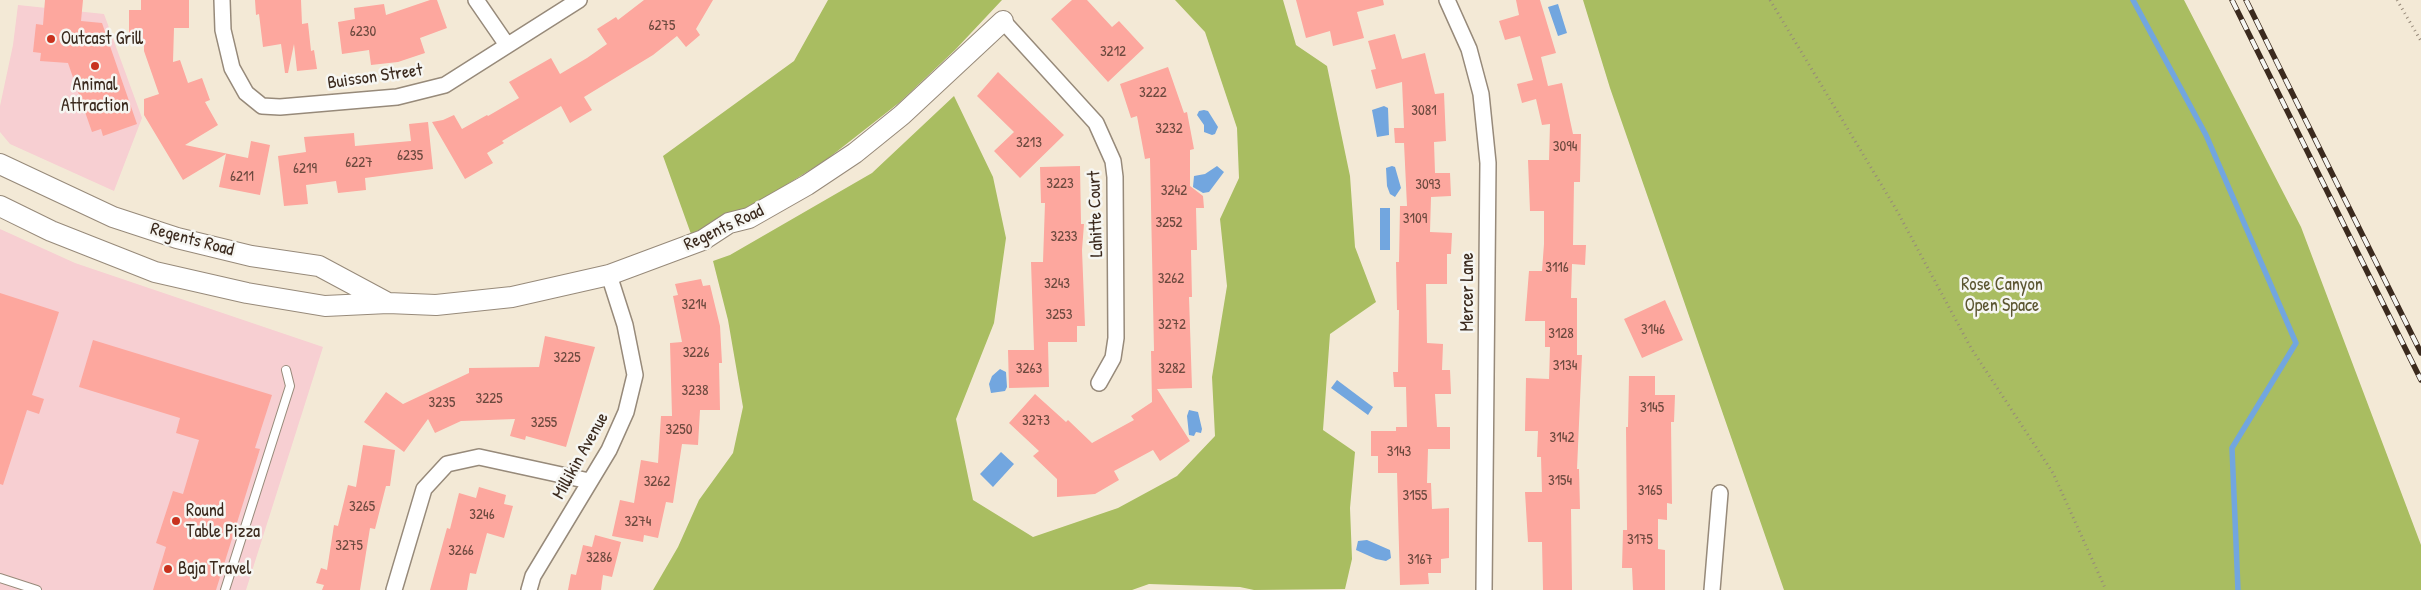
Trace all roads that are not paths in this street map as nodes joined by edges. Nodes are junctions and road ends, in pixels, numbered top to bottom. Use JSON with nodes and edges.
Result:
{"nodes":[{"id":1,"x":222,"y":0,"type":"edge"},
{"id":2,"x":476,"y":0,"type":"edge"},
{"id":3,"x":579,"y":0,"type":"edge"},
{"id":4,"x":1448,"y":0,"type":"edge"},
{"id":5,"x":1003,"y":21,"type":"joint"},
{"id":6,"x":507,"y":45,"type":"junction"},
{"id":7,"x":0,"y":164,"type":"edge"},
{"id":8,"x":0,"y":206,"type":"edge"},
{"id":9,"x":609,"y":275,"type":"junction"},
{"id":10,"x":388,"y":303,"type":"junction"},
{"id":11,"x":286,"y":370,"type":"dead end"},
{"id":12,"x":1099,"y":383,"type":"dead end"},
{"id":13,"x":589,"y":482,"type":"junction"},
{"id":14,"x":1720,"y":494,"type":"dead end"},
{"id":15,"x":0,"y":578,"type":"edge"},
{"id":16,"x":37,"y":590,"type":"edge"},
{"id":17,"x":225,"y":590,"type":"edge"},
{"id":18,"x":394,"y":590,"type":"edge"},
{"id":19,"x":529,"y":590,"type":"edge"},
{"id":20,"x":1484,"y":590,"type":"edge"},
{"id":21,"x":1712,"y":590,"type":"edge"}],
"edges":[{"from":1,"to":6,"type":"street","name":"Buisson Street"},
{"from":2,"to":6,"type":"street"},
{"from":3,"to":6,"type":"street","name":"Buisson Street"},
{"from":4,"to":20,"type":"street","name":"Mercer Lane"},
{"from":5,"to":9,"type":"street","name":"Regents Road"},
{"from":5,"to":12,"type":"street","name":"Lahitte Court"},
{"from":7,"to":10,"type":"street","name":"Regents Road"},
{"from":8,"to":10,"type":"street","name":"Regents Road"},
{"from":9,"to":10,"type":"street","name":"Regents Road"},
{"from":9,"to":13,"type":"street","name":"Millikin Avenue"},
{"from":11,"to":17,"type":"lane"},
{"from":13,"to":18,"type":"street"},
{"from":13,"to":19,"type":"street","name":"Millikin Avenue"},
{"from":14,"to":21,"type":"street"},
{"from":15,"to":16,"type":"lane"}]}
